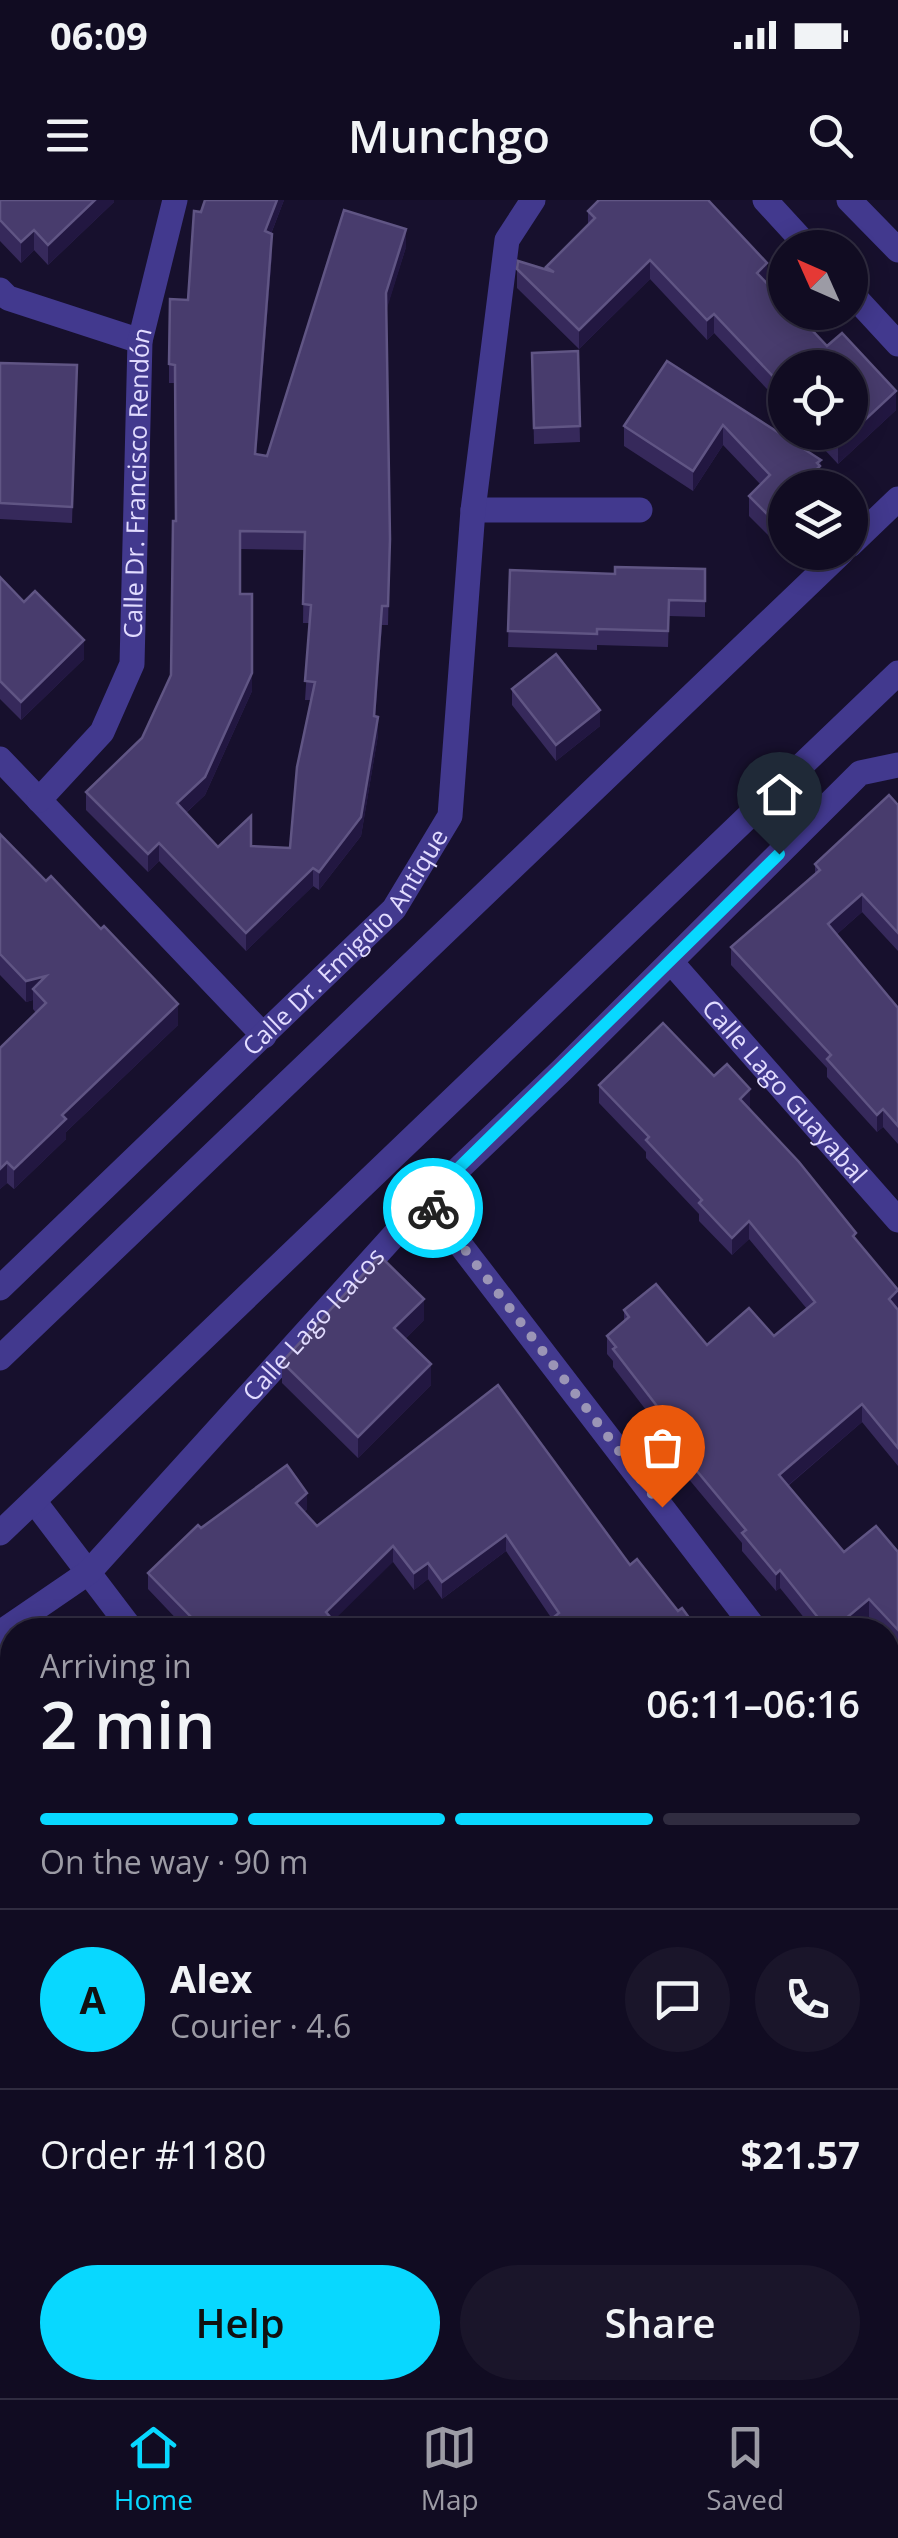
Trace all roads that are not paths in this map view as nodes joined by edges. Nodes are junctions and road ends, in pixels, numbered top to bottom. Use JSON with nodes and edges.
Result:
{"nodes":[{"id":1,"x":175,"y":200,"type":"edge"},
{"id":2,"x":533,"y":200,"type":"edge"},
{"id":3,"x":765,"y":200,"type":"edge"},
{"id":4,"x":849,"y":200,"type":"edge"},
{"id":5,"x":792,"y":230,"type":"edge"},
{"id":6,"x":898,"y":250,"type":"edge"},
{"id":7,"x":0,"y":290,"type":"edge"},
{"id":8,"x":868,"y":312,"type":"edge"},
{"id":9,"x":140,"y":340,"type":"junction"},
{"id":10,"x":898,"y":344,"type":"edge"},
{"id":11,"x":898,"y":499,"type":"edge"},
{"id":12,"x":473,"y":510,"type":"junction"},
{"id":13,"x":640,"y":510,"type":"dead end"},
{"id":14,"x":868,"y":527,"type":"edge"},
{"id":15,"x":823,"y":570,"type":"edge"},
{"id":16,"x":898,"y":672,"type":"edge"},
{"id":17,"x":0,"y":759,"type":"edge"},
{"id":18,"x":898,"y":765,"type":"edge"},
{"id":19,"x":39,"y":800,"type":"junction"},
{"id":20,"x":671,"y":962,"type":"junction"},
{"id":21,"x":264,"y":1036,"type":"junction"},
{"id":22,"x":426,"y":1200,"type":"junction"},
{"id":23,"x":898,"y":1220,"type":"edge"},
{"id":24,"x":0,"y":1288,"type":"edge"},
{"id":25,"x":0,"y":1358,"type":"edge"},
{"id":26,"x":34,"y":1502,"type":"junction"},
{"id":27,"x":0,"y":1533,"type":"edge"},
{"id":28,"x":89,"y":1572,"type":"junction"},
{"id":29,"x":22,"y":1618,"type":"edge"},
{"id":30,"x":123,"y":1618,"type":"edge"},
{"id":31,"x":747,"y":1618,"type":"edge"}],
"edges":[{"from":1,"to":9,"type":"street","name":"Calle Dr. Francisco Rendón"},
{"from":2,"to":12,"type":"street","name":"Calle Dr. Emigdio Antique"},
{"from":3,"to":5,"type":"street"},
{"from":4,"to":6,"type":"street"},
{"from":7,"to":9,"type":"street"},
{"from":8,"to":10,"type":"street"},
{"from":9,"to":19,"type":"street","name":"Calle Dr. Francisco Rendón"},
{"from":11,"to":14,"type":"street"},
{"from":12,"to":13,"type":"street"},
{"from":12,"to":21,"type":"street","name":"Calle Dr. Emigdio Antique"},
{"from":15,"to":25,"type":"street"},
{"from":16,"to":26,"type":"street"},
{"from":17,"to":19,"type":"street"},
{"from":18,"to":20,"type":"street","name":"Calle Lago Icacos"},
{"from":19,"to":21,"type":"street"},
{"from":20,"to":22,"type":"street","name":"Calle Lago Icacos"},
{"from":20,"to":23,"type":"street","name":"Calle Lago Guayabal"},
{"from":21,"to":24,"type":"street","name":"Calle Dr. Emigdio Antique"},
{"from":22,"to":28,"type":"street","name":"Calle Lago Icacos"},
{"from":22,"to":31,"type":"street"},
{"from":26,"to":27,"type":"street"},
{"from":26,"to":28,"type":"street"},
{"from":28,"to":29,"type":"street","name":"Calle Lago Icacos"},
{"from":28,"to":30,"type":"street"}]}
